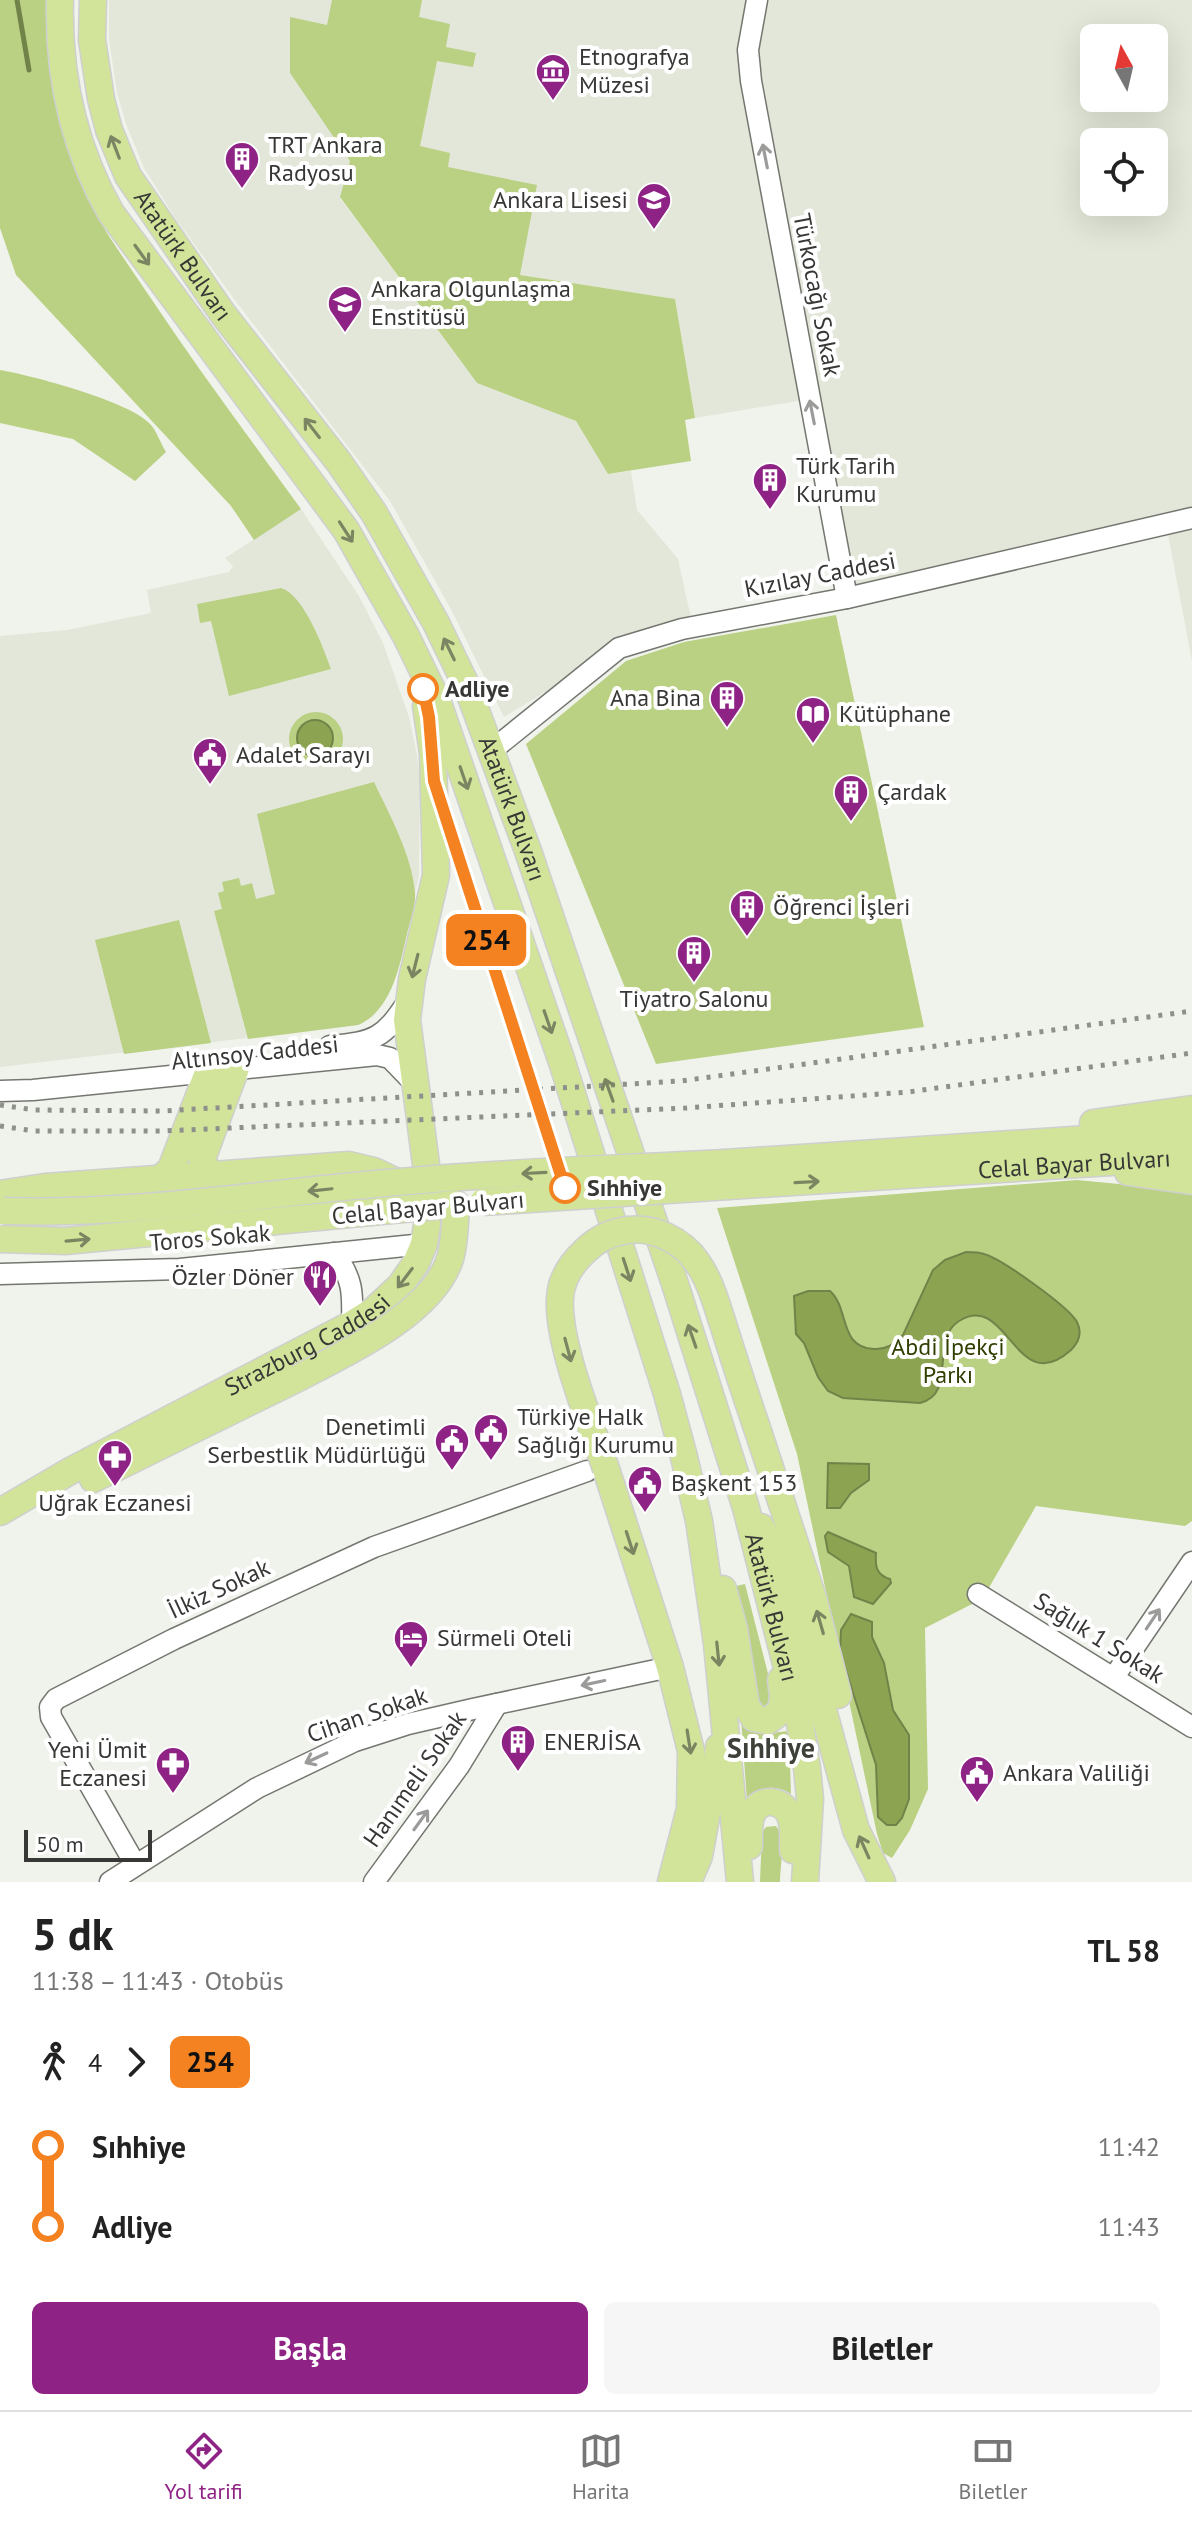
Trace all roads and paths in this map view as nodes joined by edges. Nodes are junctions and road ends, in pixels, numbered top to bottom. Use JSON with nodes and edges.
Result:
{"nodes":[{"id":1,"x":60,"y":0,"type":"edge"},
{"id":2,"x":93,"y":0,"type":"edge"},
{"id":3,"x":757,"y":0,"type":"edge"},
{"id":4,"x":1192,"y":518,"type":"edge"},
{"id":5,"x":847,"y":598,"type":"junction"},
{"id":6,"x":415,"y":654,"type":"junction"},
{"id":7,"x":491,"y":751,"type":"junction"},
{"id":8,"x":408,"y":1001,"type":"junction"},
{"id":9,"x":235,"y":1062,"type":"junction"},
{"id":10,"x":208,"y":1064,"type":"junction"},
{"id":11,"x":0,"y":1078,"type":"edge"},
{"id":12,"x":416,"y":1085,"type":"junction"},
{"id":13,"x":0,"y":1091,"type":"edge"},
{"id":14,"x":1192,"y":1109,"type":"edge"},
{"id":15,"x":1192,"y":1132,"type":"edge"},
{"id":16,"x":953,"y":1147,"type":"junction"},
{"id":17,"x":1192,"y":1157,"type":"edge"},
{"id":18,"x":1093,"y":1164,"type":"junction"},
{"id":19,"x":727,"y":1175,"type":"junction"},
{"id":20,"x":210,"y":1176,"type":"junction"},
{"id":21,"x":455,"y":1177,"type":"junction"},
{"id":22,"x":159,"y":1180,"type":"junction"},
{"id":23,"x":1192,"y":1181,"type":"edge"},
{"id":24,"x":397,"y":1182,"type":"junction"},
{"id":25,"x":456,"y":1204,"type":"junction"},
{"id":26,"x":1,"y":1205,"type":"edge"},
{"id":27,"x":0,"y":1239,"type":"edge"},
{"id":28,"x":424,"y":1244,"type":"junction"},
{"id":29,"x":334,"y":1253,"type":"junction"},
{"id":30,"x":0,"y":1274,"type":"edge"},
{"id":31,"x":352,"y":1324,"type":"junction"},
{"id":32,"x":596,"y":1470,"type":"junction"},
{"id":33,"x":746,"y":1508,"type":"junction"},
{"id":34,"x":0,"y":1512,"type":"edge"},
{"id":35,"x":699,"y":1521,"type":"junction"},
{"id":36,"x":0,"y":1533,"type":"edge"},
{"id":37,"x":1192,"y":1562,"type":"edge"},
{"id":38,"x":978,"y":1594,"type":"dead end"},
{"id":39,"x":770,"y":1603,"type":"junction"},
{"id":40,"x":670,"y":1667,"type":"junction"},
{"id":41,"x":1114,"y":1677,"type":"junction"},
{"id":42,"x":497,"y":1704,"type":"junction"},
{"id":43,"x":725,"y":1724,"type":"junction"},
{"id":44,"x":1192,"y":1727,"type":"edge"},
{"id":45,"x":850,"y":1809,"type":"junction"},
{"id":46,"x":135,"y":1864,"type":"junction"},
{"id":47,"x":110,"y":1882,"type":"edge"},
{"id":48,"x":374,"y":1882,"type":"edge"},
{"id":49,"x":671,"y":1882,"type":"edge"},
{"id":50,"x":688,"y":1882,"type":"edge"},
{"id":51,"x":740,"y":1882,"type":"edge"},
{"id":52,"x":748,"y":1882,"type":"edge"},
{"id":53,"x":794,"y":1882,"type":"edge"},
{"id":54,"x":805,"y":1882,"type":"edge"},
{"id":55,"x":882,"y":1882,"type":"edge"}],
"edges":[{"from":1,"to":6,"type":"main road","name":"Atatürk Bulvarı","one_way":true},
{"from":7,"to":2,"type":"main road","name":"Atatürk Bulvarı","one_way":true},
{"from":5,"to":3,"type":"street","name":"Türkocağı Sokak","one_way":true},
{"from":4,"to":5,"type":"street","name":"Kızılay Caddesi"},
{"from":5,"to":7,"type":"street","name":"Kızılay Caddesi"},
{"from":6,"to":8,"type":"main road","name":"Atatürk Bulvarı","one_way":true},
{"from":6,"to":35,"type":"main road","name":"Atatürk Bulvarı","one_way":true},
{"from":33,"to":7,"type":"main road","name":"Atatürk Bulvarı","one_way":true},
{"from":8,"to":9,"type":"street","name":"Altınsoy Caddesi"},
{"from":8,"to":12,"type":"main road"},
{"from":9,"to":10,"type":"street","name":"Altınsoy Caddesi"},
{"from":9,"to":12,"type":"street","name":"Altınsoy Caddesi"},
{"from":9,"to":20,"type":"main road"},
{"from":10,"to":11,"type":"street","name":"Altınsoy Caddesi"},
{"from":10,"to":13,"type":"street","name":"Altınsoy Caddesi"},
{"from":10,"to":22,"type":"main road"},
{"from":12,"to":28,"type":"main road","name":"Strazburg Caddesi"},
{"from":14,"to":16,"type":"main road"},
{"from":15,"to":16,"type":"main road","name":"Celal Bayar Bulvarı"},
{"from":16,"to":19,"type":"main road","name":"Celal Bayar Bulvarı"},
{"from":17,"to":18,"type":"main road","name":"Celal Bayar Bulvarı"},
{"from":19,"to":18,"type":"main road","name":"Celal Bayar Bulvarı","one_way":true},
{"from":18,"to":23,"type":"main road"},
{"from":19,"to":21,"type":"main road","name":"Celal Bayar Bulvarı","one_way":true,"bridge":true},
{"from":19,"to":25,"type":"main road","name":"Celal Bayar Bulvarı","bridge":true},
{"from":20,"to":22,"type":"main road"},
{"from":20,"to":24,"type":"main road"},
{"from":21,"to":24,"type":"main road","name":"Celal Bayar Bulvarı","bridge":true},
{"from":21,"to":25,"type":"main road","name":"Strazburg Caddesi"},
{"from":22,"to":26,"type":"main road"},
{"from":24,"to":26,"type":"main road","name":"Celal Bayar Bulvarı","one_way":true,"bridge":true},
{"from":27,"to":25,"type":"main road","name":"Celal Bayar Bulvarı","one_way":true,"bridge":true},
{"from":25,"to":36,"type":"main road","name":"Strazburg Caddesi","bridge":true},
{"from":28,"to":29,"type":"street","name":"Toros Sokak"},
{"from":28,"to":31,"type":"main road","name":"Strazburg Caddesi","one_way":true},
{"from":29,"to":30,"type":"street","name":"Toros Sokak"},
{"from":29,"to":31,"type":"street"},
{"from":31,"to":34,"type":"main road","name":"Strazburg Caddesi"},
{"from":32,"to":40,"type":"main road","one_way":true},
{"from":45,"to":32,"type":"main road","one_way":true,"bridge":true},
{"from":32,"to":46,"type":"street","name":"İlkiz Sokak"},
{"from":33,"to":39,"type":"main road","name":"Atatürk Bulvarı"},
{"from":33,"to":45,"type":"main road"},
{"from":35,"to":39,"type":"main road"},
{"from":35,"to":43,"type":"main road","name":"Atatürk Bulvarı","one_way":true},
{"from":41,"to":37,"type":"street","one_way":true},
{"from":38,"to":41,"type":"street","name":"Sağlık 1 Sokak"},
{"from":39,"to":54,"type":"main road","name":"Atatürk Bulvarı"},
{"from":40,"to":42,"type":"street","name":"Cihan Sokak","one_way":true},
{"from":40,"to":49,"type":"main road","one_way":true},
{"from":41,"to":44,"type":"street","name":"Sağlık 1 Sokak"},
{"from":42,"to":46,"type":"street","name":"Cihan Sokak","one_way":true},
{"from":48,"to":42,"type":"street","name":"Hanımeli Sokak","one_way":true},
{"from":43,"to":50,"type":"main road"},
{"from":43,"to":51,"type":"main road","name":"Atatürk Bulvarı"},
{"from":55,"to":45,"type":"main road","one_way":true},
{"from":46,"to":47,"type":"street","name":"Cihan Sokak"},
{"from":52,"to":53,"type":"main road"}]}
